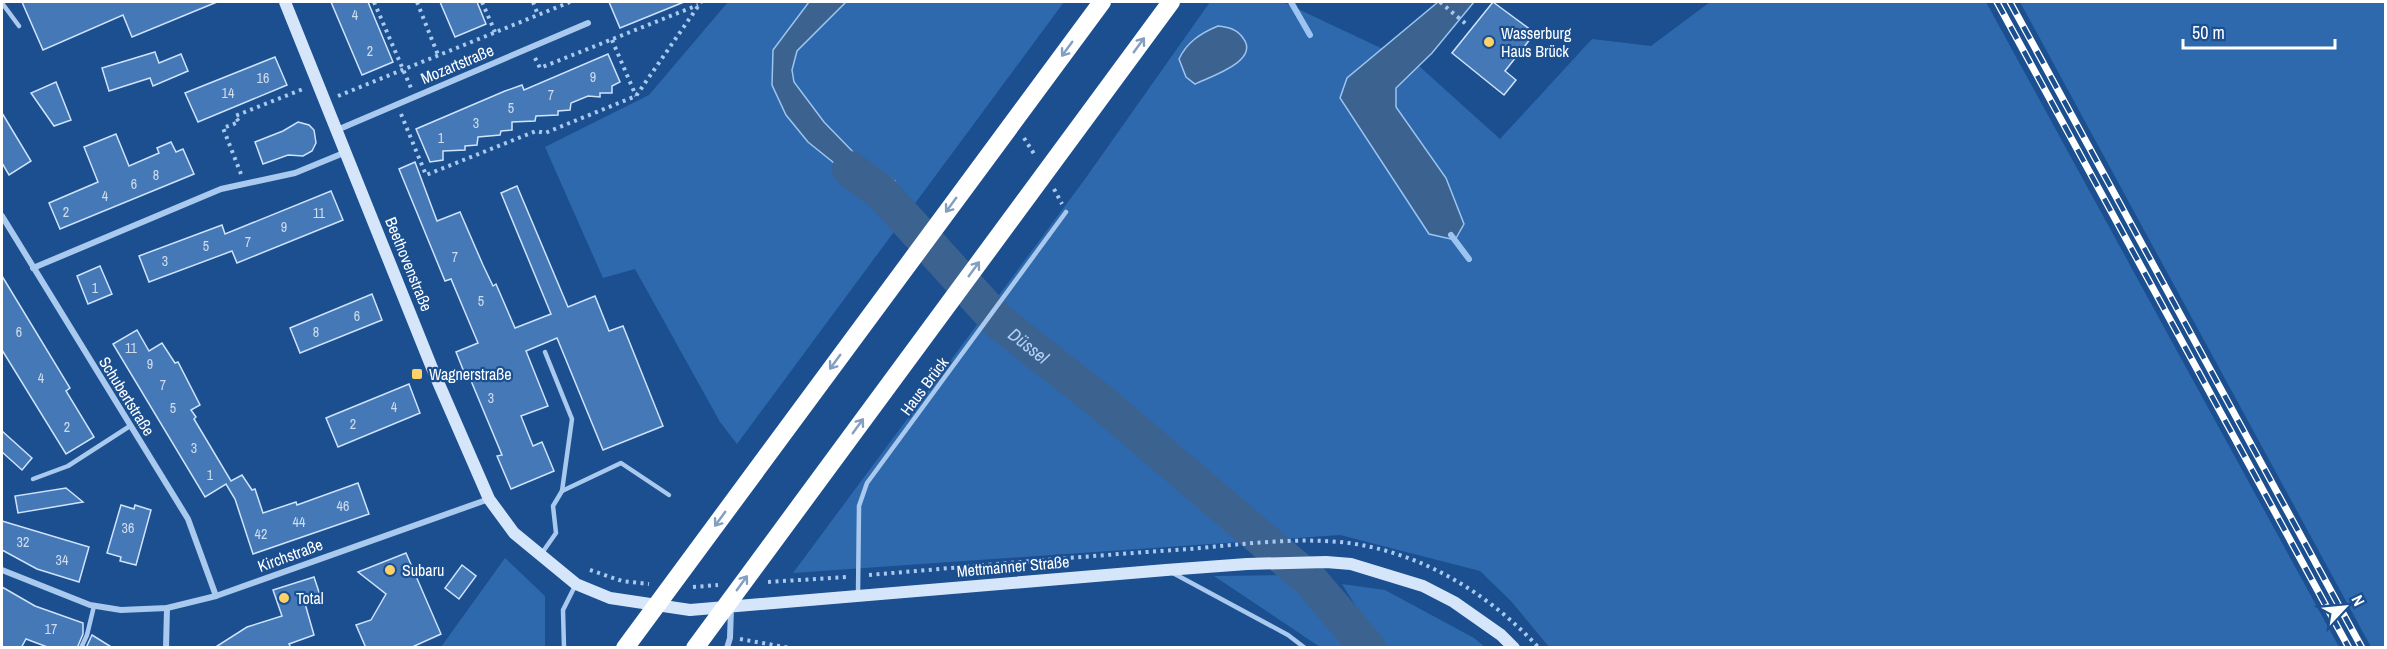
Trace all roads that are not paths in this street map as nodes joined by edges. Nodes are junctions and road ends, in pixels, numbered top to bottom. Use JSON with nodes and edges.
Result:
{"nodes":[{"id":1,"x":285,"y":2,"type":"edge"},
{"id":2,"x":1102,"y":2,"type":"edge"},
{"id":3,"x":1171,"y":2,"type":"edge"},
{"id":4,"x":2,"y":3,"type":"edge"},
{"id":5,"x":588,"y":23,"type":"dead end"},
{"id":6,"x":19,"y":26,"type":"dead end"},
{"id":7,"x":337,"y":130,"type":"junction"},
{"id":8,"x":346,"y":152,"type":"junction"},
{"id":9,"x":1066,"y":212,"type":"dead end"},
{"id":10,"x":2,"y":216,"type":"edge"},
{"id":11,"x":33,"y":268,"type":"junction"},
{"id":12,"x":545,"y":352,"type":"dead end"},
{"id":13,"x":130,"y":426,"type":"junction"},
{"id":14,"x":33,"y":479,"type":"dead end"},
{"id":15,"x":562,"y":491,"type":"junction"},
{"id":16,"x":669,"y":495,"type":"dead end"},
{"id":17,"x":489,"y":498,"type":"junction"},
{"id":18,"x":514,"y":533,"type":"joint"},
{"id":19,"x":540,"y":557,"type":"junction"},
{"id":20,"x":2,"y":570,"type":"edge"},
{"id":21,"x":1166,"y":570,"type":"junction"},
{"id":22,"x":576,"y":584,"type":"junction"},
{"id":23,"x":858,"y":595,"type":"junction"},
{"id":24,"x":216,"y":596,"type":"junction"},
{"id":25,"x":94,"y":606,"type":"junction"},
{"id":26,"x":167,"y":608,"type":"junction"},
{"id":27,"x":731,"y":608,"type":"junction"},
{"id":28,"x":81,"y":648,"type":"edge"},
{"id":29,"x":166,"y":648,"type":"edge"},
{"id":30,"x":564,"y":648,"type":"edge"},
{"id":31,"x":625,"y":648,"type":"edge"},
{"id":32,"x":695,"y":648,"type":"edge"},
{"id":33,"x":727,"y":648,"type":"edge"},
{"id":34,"x":1305,"y":648,"type":"edge"},
{"id":35,"x":1514,"y":648,"type":"edge"}],
"edges":[{"from":1,"to":7,"type":"main road","name":"Beethovenstraße"},
{"from":2,"to":31,"type":"highway","one_way":true,"bridge":true},
{"from":32,"to":3,"type":"highway","one_way":true,"bridge":true},
{"from":4,"to":6,"type":"lane"},
{"from":5,"to":7,"type":"street","name":"Mozartstraße"},
{"from":7,"to":8,"type":"main road","name":"Beethovenstraße"},
{"from":8,"to":11,"type":"street"},
{"from":8,"to":17,"type":"main road","name":"Beethovenstraße"},
{"from":9,"to":23,"type":"lane","name":"Haus Brück"},
{"from":10,"to":11,"type":"street","name":"Schubertstraße"},
{"from":11,"to":13,"type":"street","name":"Schubertstraße"},
{"from":12,"to":15,"type":"lane"},
{"from":13,"to":14,"type":"lane"},
{"from":13,"to":24,"type":"street","name":"Schubertstraße"},
{"from":15,"to":16,"type":"lane"},
{"from":15,"to":19,"type":"lane"},
{"from":17,"to":18,"type":"main road","name":"Beethovenstraße"},
{"from":17,"to":24,"type":"street","name":"Kirchstraße"},
{"from":18,"to":19,"type":"main road","name":"Mettmanner Straße"},
{"from":19,"to":22,"type":"main road","name":"Mettmanner Straße"},
{"from":20,"to":25,"type":"street","name":"Kirchstraße"},
{"from":21,"to":23,"type":"main road","name":"Mettmanner Straße"},
{"from":21,"to":34,"type":"lane"},
{"from":21,"to":35,"type":"main road","name":"Mettmanner Straße"},
{"from":22,"to":27,"type":"main road","name":"Mettmanner Straße"},
{"from":22,"to":30,"type":"lane"},
{"from":23,"to":27,"type":"main road","name":"Mettmanner Straße"},
{"from":24,"to":26,"type":"street","name":"Kirchstraße"},
{"from":25,"to":26,"type":"street","name":"Kirchstraße"},
{"from":25,"to":28,"type":"lane"},
{"from":26,"to":29,"type":"street"},
{"from":27,"to":33,"type":"street"}]}
